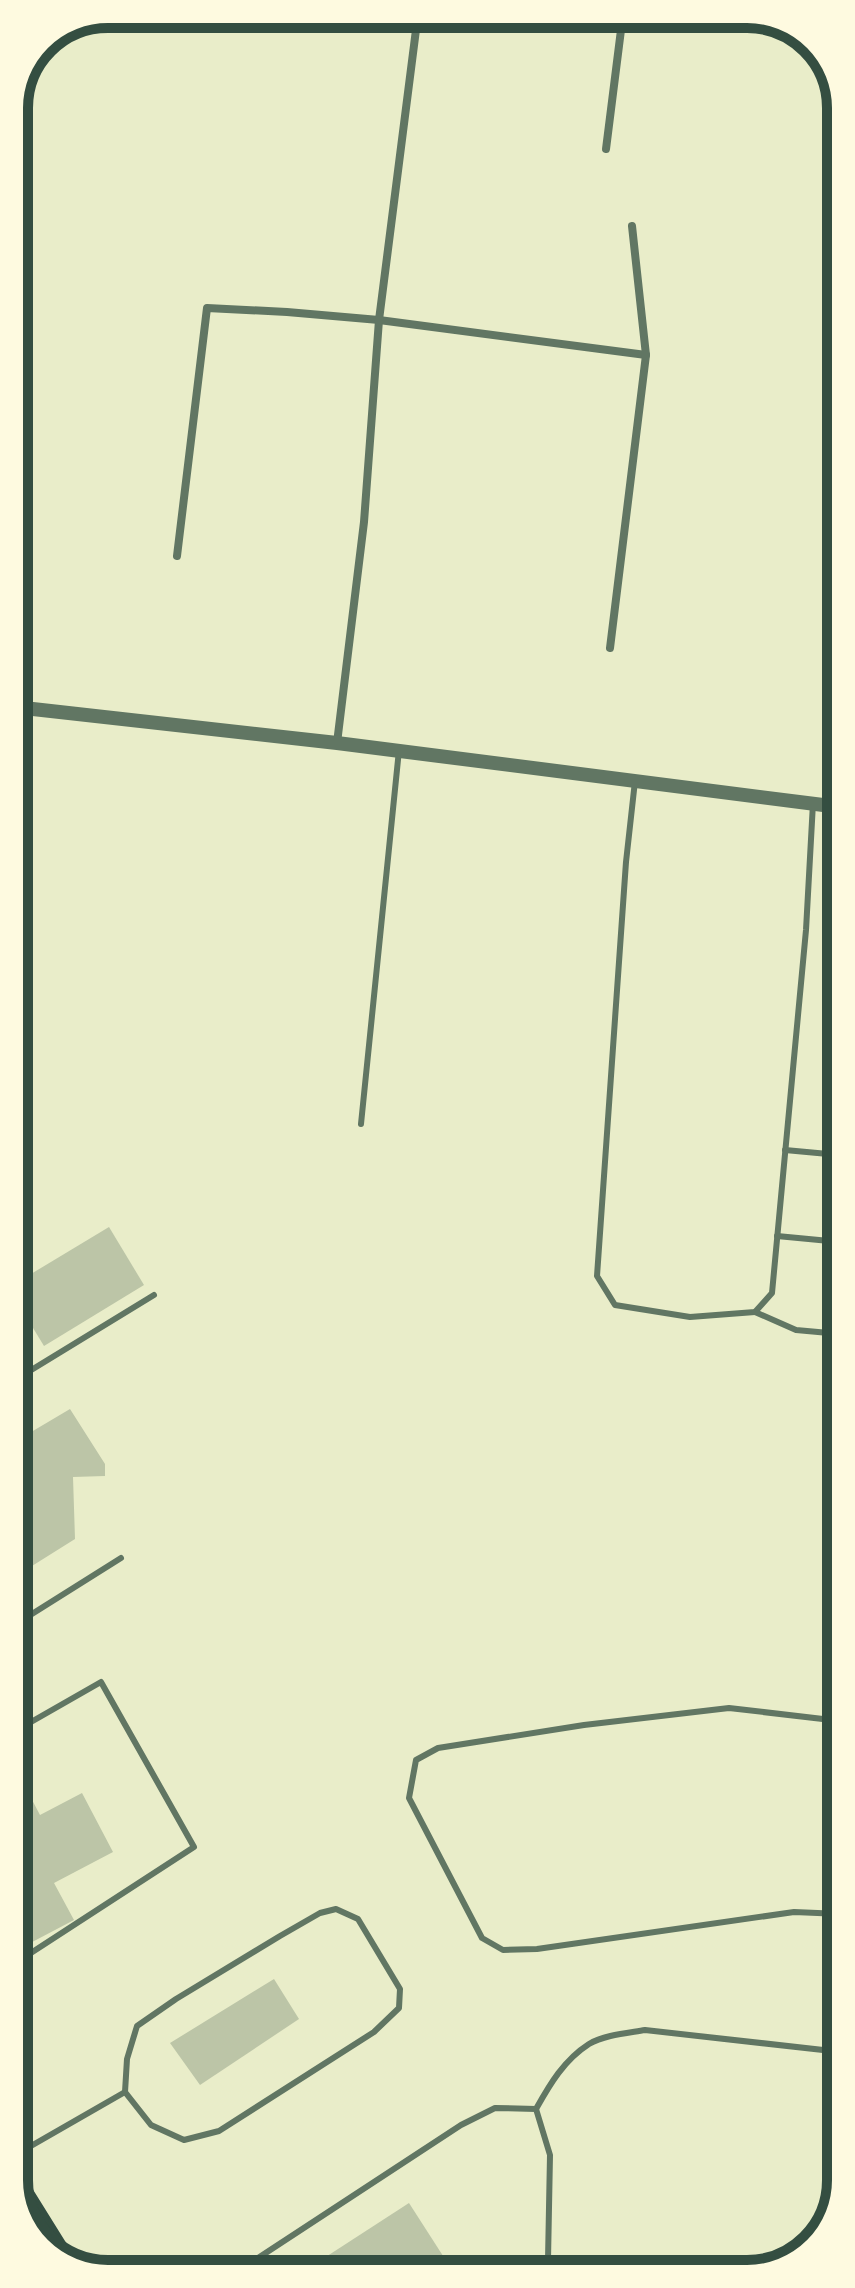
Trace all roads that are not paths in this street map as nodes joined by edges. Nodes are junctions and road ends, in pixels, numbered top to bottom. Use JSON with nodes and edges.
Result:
{"nodes":[{"id":1,"x":416,"y":28,"type":"edge"},
{"id":2,"x":622,"y":28,"type":"edge"},
{"id":3,"x":606,"y":149,"type":"dead end"},
{"id":4,"x":632,"y":226,"type":"dead end"},
{"id":5,"x":379,"y":320,"type":"junction"},
{"id":6,"x":646,"y":355,"type":"junction"},
{"id":7,"x":177,"y":556,"type":"dead end"},
{"id":8,"x":610,"y":648,"type":"dead end"},
{"id":9,"x":28,"y":708,"type":"edge"},
{"id":10,"x":337,"y":743,"type":"junction"},
{"id":11,"x":399,"y":750,"type":"junction"},
{"id":12,"x":635,"y":781,"type":"junction"},
{"id":13,"x":813,"y":803,"type":"junction"},
{"id":14,"x":827,"y":805,"type":"edge"},
{"id":15,"x":361,"y":1124,"type":"dead end"},
{"id":16,"x":785,"y":1150,"type":"junction"},
{"id":17,"x":827,"y":1154,"type":"edge"},
{"id":18,"x":777,"y":1236,"type":"junction"},
{"id":19,"x":827,"y":1241,"type":"edge"},
{"id":20,"x":154,"y":1295,"type":"dead end"},
{"id":21,"x":755,"y":1312,"type":"junction"},
{"id":22,"x":827,"y":1333,"type":"edge"},
{"id":23,"x":28,"y":1372,"type":"edge"},
{"id":24,"x":121,"y":1558,"type":"dead end"},
{"id":25,"x":28,"y":1616,"type":"edge"},
{"id":26,"x":827,"y":1719,"type":"edge"},
{"id":27,"x":28,"y":1724,"type":"edge"},
{"id":28,"x":827,"y":1913,"type":"edge"},
{"id":29,"x":28,"y":1955,"type":"edge"},
{"id":30,"x":827,"y":2050,"type":"edge"},
{"id":31,"x":125,"y":2092,"type":"junction"},
{"id":32,"x":536,"y":2109,"type":"junction"},
{"id":33,"x":28,"y":2148,"type":"edge"},
{"id":34,"x":260,"y":2260,"type":"edge"},
{"id":35,"x":548,"y":2260,"type":"edge"}],
"edges":[{"from":1,"to":5,"type":"street"},
{"from":2,"to":3,"type":"street"},
{"from":4,"to":6,"type":"street"},
{"from":5,"to":6,"type":"street"},
{"from":5,"to":7,"type":"street"},
{"from":5,"to":10,"type":"street"},
{"from":6,"to":8,"type":"street"},
{"from":9,"to":10,"type":"street"},
{"from":10,"to":11,"type":"street"},
{"from":11,"to":12,"type":"street"},
{"from":11,"to":15,"type":"lane"},
{"from":12,"to":13,"type":"street"},
{"from":12,"to":21,"type":"lane"},
{"from":13,"to":14,"type":"street"},
{"from":13,"to":16,"type":"lane"},
{"from":16,"to":17,"type":"lane"},
{"from":16,"to":18,"type":"lane"},
{"from":18,"to":19,"type":"lane"},
{"from":18,"to":21,"type":"lane"},
{"from":20,"to":23,"type":"lane"},
{"from":21,"to":22,"type":"lane"},
{"from":24,"to":25,"type":"lane"},
{"from":26,"to":28,"type":"lane"},
{"from":27,"to":29,"type":"lane"},
{"from":30,"to":32,"type":"lane"},
{"from":31,"to":31,"type":"lane"},
{"from":31,"to":33,"type":"lane"},
{"from":32,"to":34,"type":"lane"},
{"from":32,"to":35,"type":"lane"}]}
